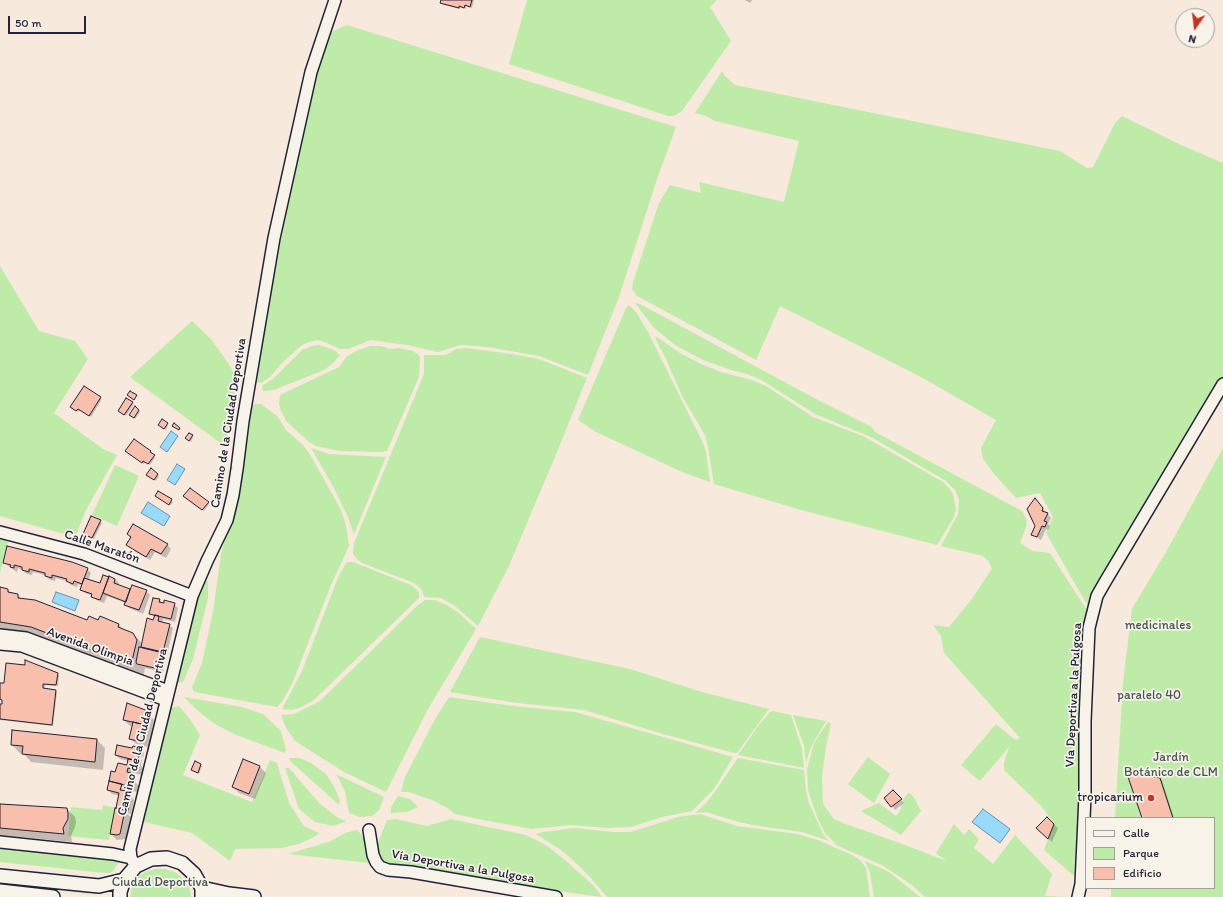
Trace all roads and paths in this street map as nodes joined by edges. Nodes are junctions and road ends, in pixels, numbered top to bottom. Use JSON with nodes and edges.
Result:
{"nodes":[{"id":1,"x":335,"y":0,"type":"edge"},
{"id":2,"x":1223,"y":384,"type":"edge"},
{"id":3,"x":0,"y":532,"type":"edge"},
{"id":4,"x":192,"y":596,"type":"junction"},
{"id":5,"x":0,"y":635,"type":"edge"},
{"id":6,"x":0,"y":644,"type":"edge"},
{"id":7,"x":167,"y":695,"type":"junction"},
{"id":8,"x":369,"y":830,"type":"dead end"},
{"id":9,"x":0,"y":842,"type":"edge"},
{"id":10,"x":134,"y":862,"type":"junction"},
{"id":11,"x":0,"y":876,"type":"edge"},
{"id":12,"x":124,"y":880,"type":"junction"},
{"id":13,"x":0,"y":891,"type":"edge"},
{"id":14,"x":202,"y":893,"type":"edge"},
{"id":15,"x":53,"y":897,"type":"edge"},
{"id":16,"x":120,"y":897,"type":"edge"},
{"id":17,"x":254,"y":897,"type":"edge"},
{"id":18,"x":556,"y":897,"type":"edge"},
{"id":19,"x":1078,"y":897,"type":"edge"}],
"edges":[{"from":1,"to":4,"type":"street","name":"Camino de la Ciudad Deportiva"},
{"from":2,"to":19,"type":"street","name":"Vía Deportiva a la Pulgosa"},
{"from":3,"to":4,"type":"street","name":"Calle Maratón"},
{"from":4,"to":7,"type":"street","name":"Camino de la Ciudad Deportiva"},
{"from":5,"to":7,"type":"street","name":"Avenida Olimpia"},
{"from":6,"to":7,"type":"street","name":"Avenida Olimpia"},
{"from":7,"to":10,"type":"street","name":"Camino de la Ciudad Deportiva"},
{"from":8,"to":18,"type":"street","name":"Vía Deportiva a la Pulgosa"},
{"from":9,"to":10,"type":"street"},
{"from":10,"to":12,"type":"main road"},
{"from":10,"to":14,"type":"main road"},
{"from":11,"to":12,"type":"main road"},
{"from":12,"to":16,"type":"main road"},
{"from":13,"to":15,"type":"main road"},
{"from":14,"to":17,"type":"main road"}]}
